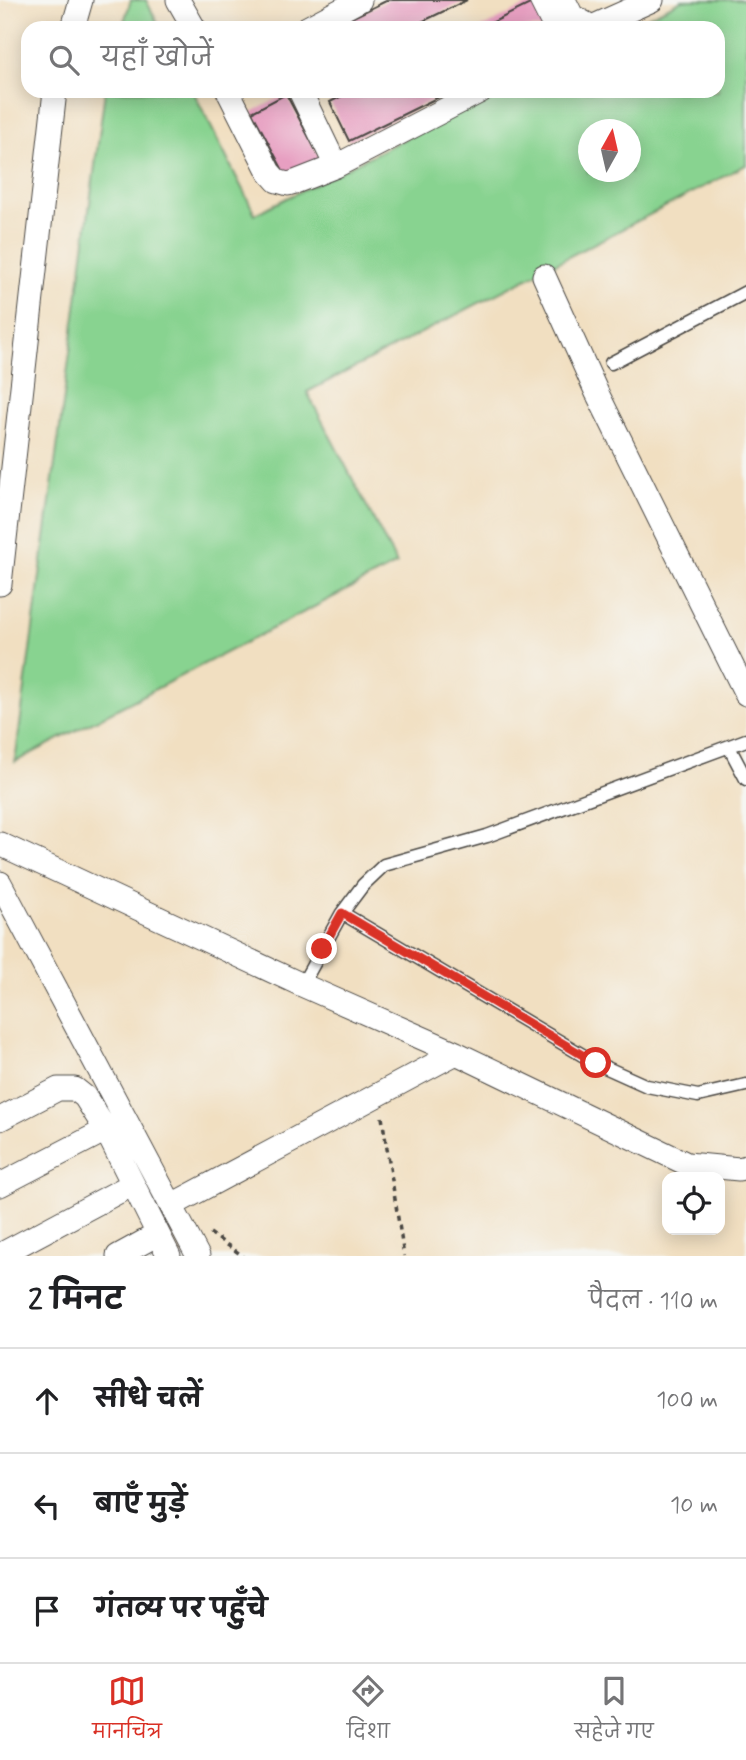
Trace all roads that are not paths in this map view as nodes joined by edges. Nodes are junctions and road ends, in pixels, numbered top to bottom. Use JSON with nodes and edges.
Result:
{"nodes":[{"id":1,"x":81,"y":0,"type":"edge"},
{"id":2,"x":178,"y":0,"type":"edge"},
{"id":3,"x":360,"y":0,"type":"edge"},
{"id":4,"x":541,"y":0,"type":"edge"},
{"id":5,"x":564,"y":0,"type":"edge"},
{"id":6,"x":652,"y":0,"type":"edge"},
{"id":7,"x":75,"y":21,"type":"edge"},
{"id":8,"x":190,"y":21,"type":"edge"},
{"id":9,"x":320,"y":21,"type":"edge"},
{"id":10,"x":552,"y":21,"type":"edge"},
{"id":11,"x":581,"y":21,"type":"edge"},
{"id":12,"x":605,"y":21,"type":"edge"},
{"id":13,"x":54,"y":98,"type":"edge"},
{"id":14,"x":232,"y":98,"type":"edge"},
{"id":15,"x":303,"y":98,"type":"edge"},
{"id":16,"x":467,"y":98,"type":"edge"},
{"id":17,"x":336,"y":166,"type":"junction"},
{"id":18,"x":544,"y":276,"type":"dead end"},
{"id":19,"x":746,"y":292,"type":"edge"},
{"id":20,"x":611,"y":363,"type":"dead end"},
{"id":21,"x":0,"y":584,"type":"edge"},
{"id":22,"x":746,"y":694,"type":"edge"},
{"id":23,"x":746,"y":740,"type":"edge"},
{"id":24,"x":729,"y":747,"type":"junction"},
{"id":25,"x":746,"y":779,"type":"edge"},
{"id":26,"x":0,"y":844,"type":"edge"},
{"id":27,"x":0,"y":883,"type":"edge"},
{"id":28,"x":342,"y":913,"type":"junction"},
{"id":29,"x":302,"y":985,"type":"junction"},
{"id":30,"x":456,"y":1053,"type":"junction"},
{"id":31,"x":746,"y":1085,"type":"edge"},
{"id":32,"x":0,"y":1119,"type":"edge"},
{"id":33,"x":106,"y":1130,"type":"junction"},
{"id":34,"x":746,"y":1167,"type":"edge"},
{"id":35,"x":133,"y":1184,"type":"junction"},
{"id":36,"x":0,"y":1185,"type":"edge"},
{"id":37,"x":172,"y":1205,"type":"junction"},
{"id":38,"x":158,"y":1234,"type":"junction"},
{"id":39,"x":0,"y":1255,"type":"edge"},
{"id":40,"x":118,"y":1256,"type":"edge"},
{"id":41,"x":169,"y":1256,"type":"edge"},
{"id":42,"x":198,"y":1256,"type":"edge"}],
"edges":[{"from":1,"to":7,"type":"street"},
{"from":2,"to":8,"type":"street"},
{"from":3,"to":9,"type":"street"},
{"from":4,"to":10,"type":"street"},
{"from":5,"to":11,"type":"street"},
{"from":6,"to":12,"type":"street"},
{"from":13,"to":21,"type":"street"},
{"from":14,"to":17,"type":"street"},
{"from":15,"to":17,"type":"street"},
{"from":16,"to":17,"type":"street"},
{"from":18,"to":22,"type":"street"},
{"from":19,"to":20,"type":"lane"},
{"from":23,"to":24,"type":"lane"},
{"from":24,"to":25,"type":"lane"},
{"from":24,"to":28,"type":"lane"},
{"from":26,"to":29,"type":"street"},
{"from":27,"to":37,"type":"street"},
{"from":28,"to":29,"type":"lane"},
{"from":28,"to":31,"type":"lane"},
{"from":29,"to":30,"type":"street"},
{"from":30,"to":34,"type":"street"},
{"from":30,"to":37,"type":"street"},
{"from":32,"to":33,"type":"street"},
{"from":33,"to":35,"type":"street"},
{"from":33,"to":36,"type":"street"},
{"from":35,"to":38,"type":"street"},
{"from":35,"to":39,"type":"street"},
{"from":37,"to":42,"type":"street"},
{"from":38,"to":40,"type":"street"},
{"from":38,"to":41,"type":"street"}]}
